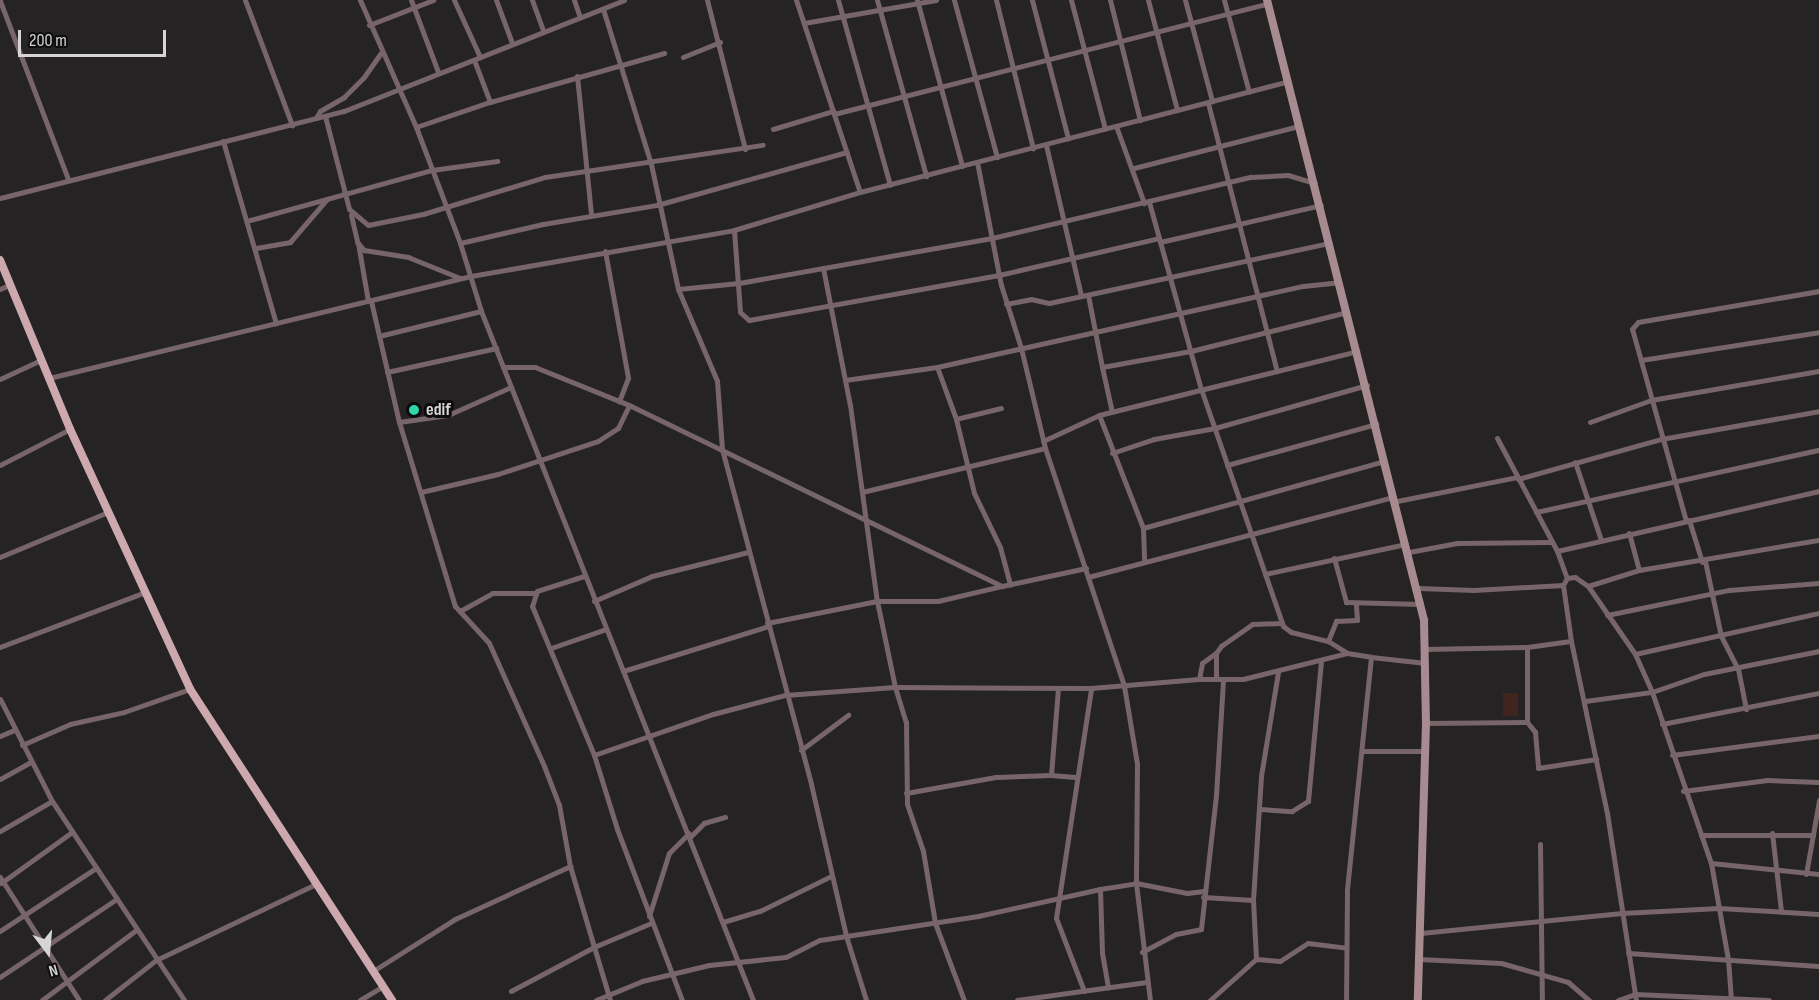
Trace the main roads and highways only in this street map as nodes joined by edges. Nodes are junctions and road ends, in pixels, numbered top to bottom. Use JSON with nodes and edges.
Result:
{"nodes":[{"id":1,"x":0,"y":260,"type":"edge"},
{"id":2,"x":392,"y":1000,"type":"edge"}],
"edges":[{"from":1,"to":2,"type":"main road"}]}
